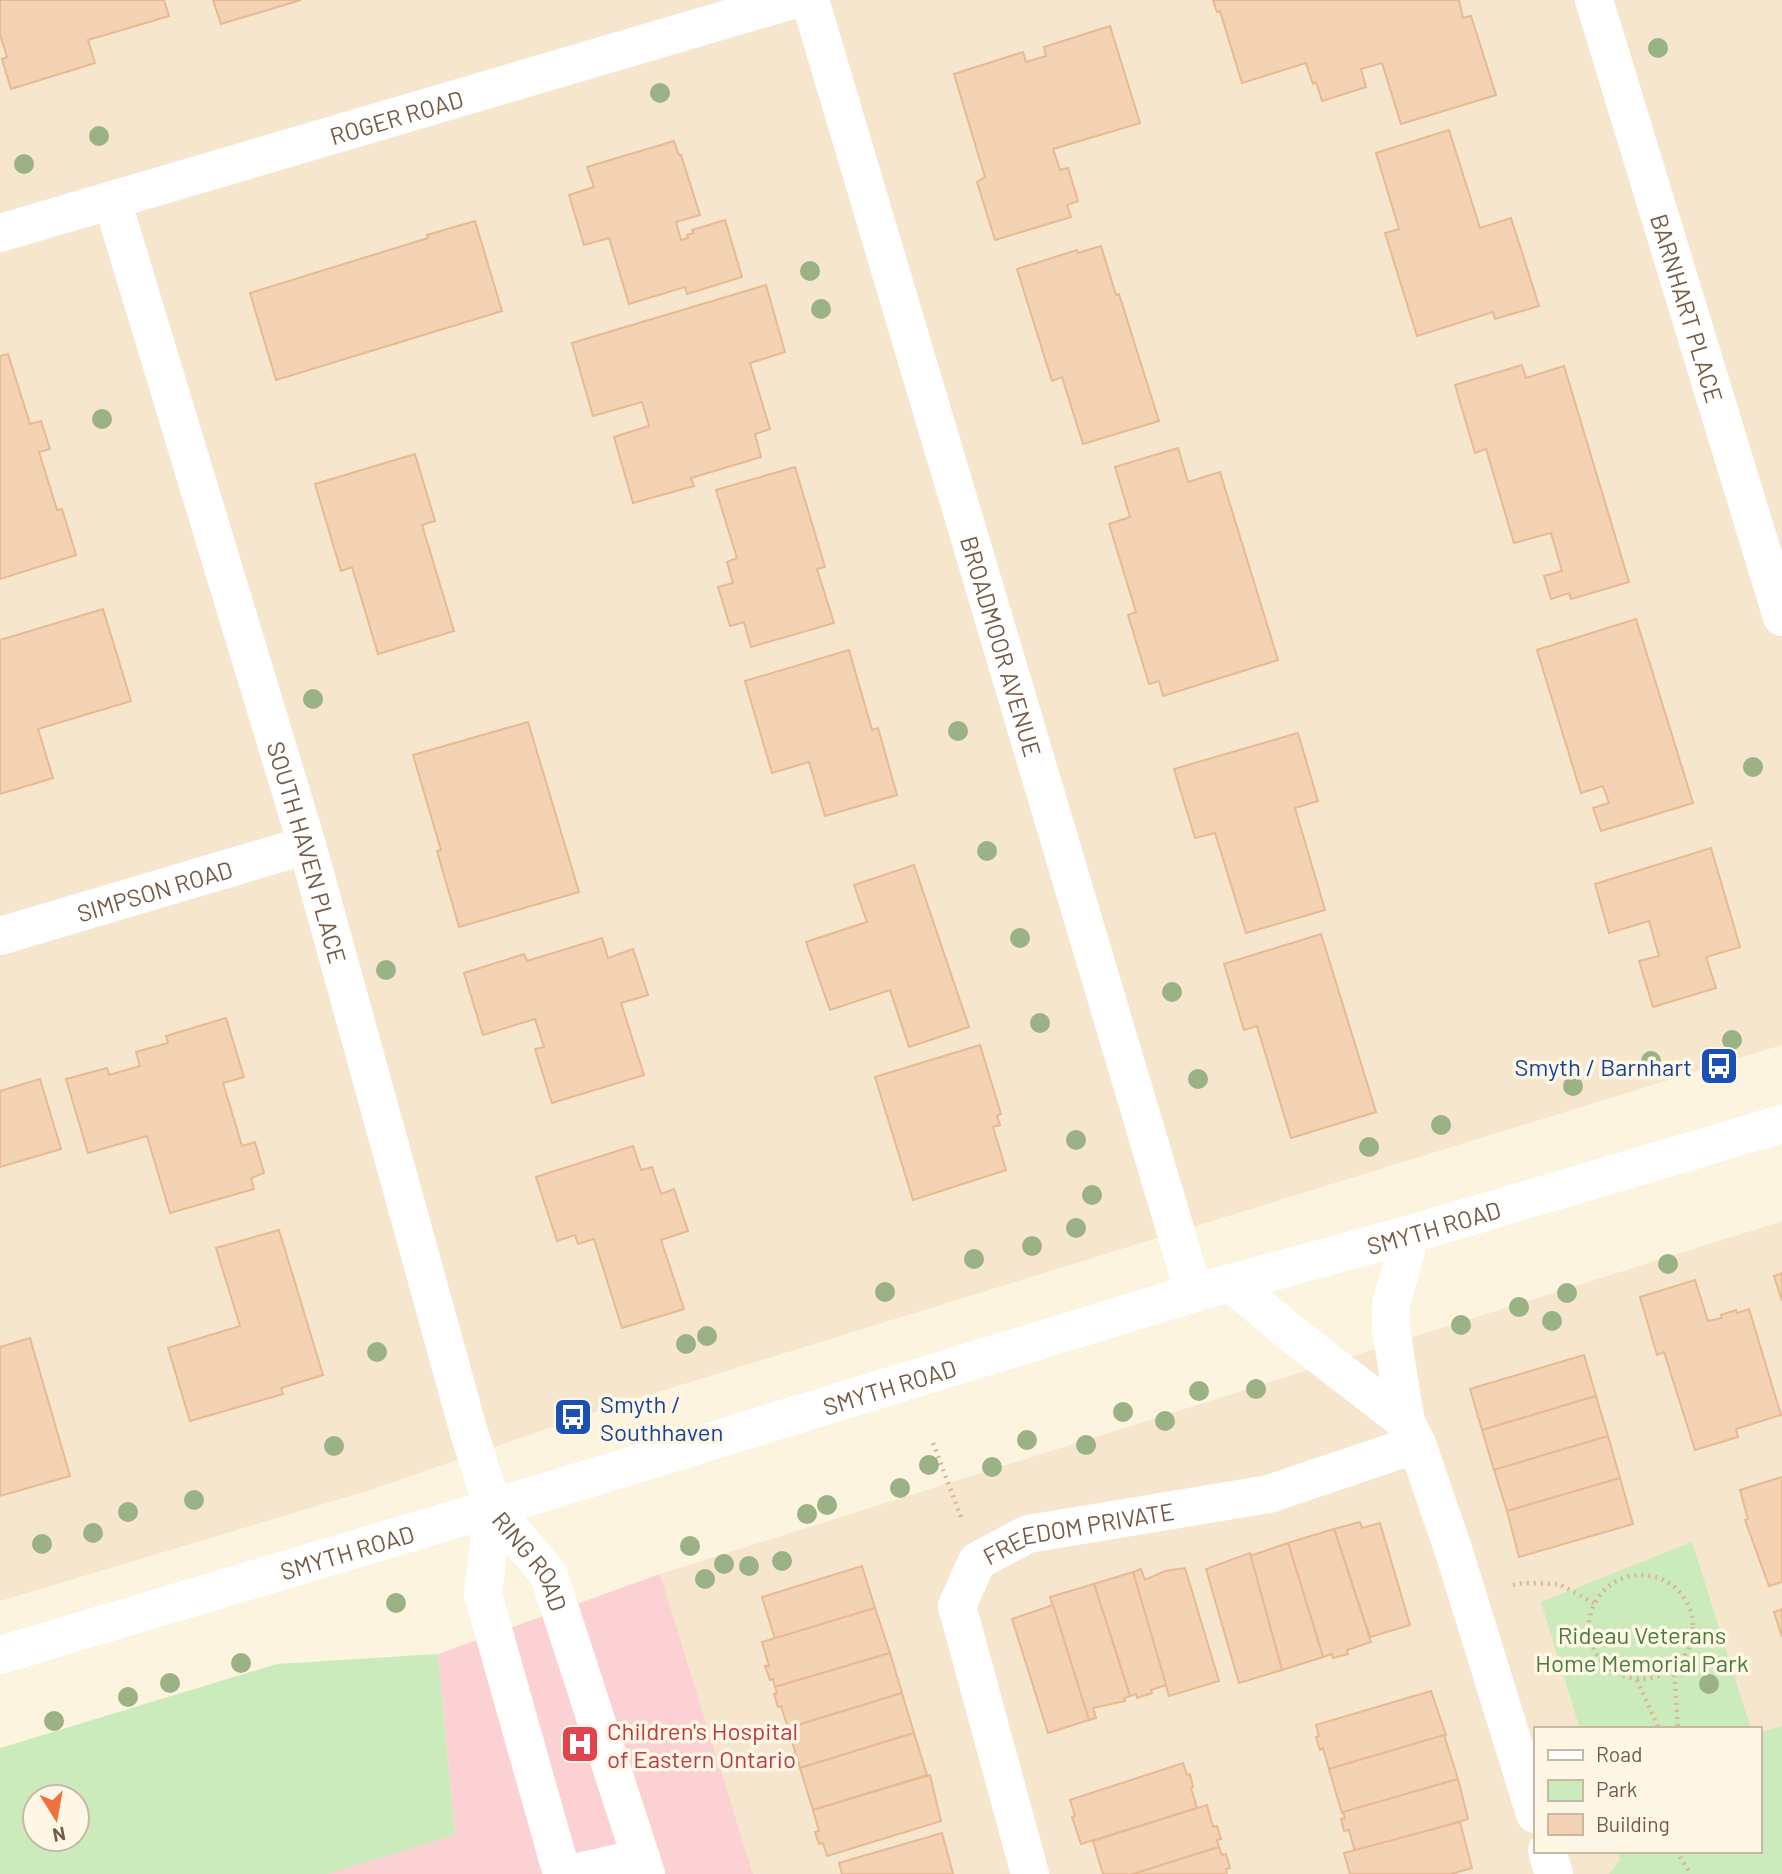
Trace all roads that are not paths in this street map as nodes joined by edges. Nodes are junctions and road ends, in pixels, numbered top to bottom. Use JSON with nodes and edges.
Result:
{"nodes":[{"id":1,"x":792,"y":0,"type":"edge"},
{"id":2,"x":810,"y":0,"type":"edge"},
{"id":3,"x":1594,"y":0,"type":"edge"},
{"id":4,"x":112,"y":200,"type":"junction"},
{"id":5,"x":0,"y":233,"type":"edge"},
{"id":6,"x":1782,"y":617,"type":"edge"},
{"id":7,"x":307,"y":845,"type":"junction"},
{"id":8,"x":0,"y":936,"type":"edge"},
{"id":9,"x":1782,"y":1124,"type":"edge"},
{"id":10,"x":1411,"y":1234,"type":"junction"},
{"id":11,"x":1231,"y":1283,"type":"junction"},
{"id":12,"x":1194,"y":1293,"type":"junction"},
{"id":13,"x":1412,"y":1433,"type":"junction"},
{"id":14,"x":493,"y":1508,"type":"junction"},
{"id":15,"x":0,"y":1655,"type":"edge"},
{"id":16,"x":1534,"y":1811,"type":"edge"},
{"id":17,"x":1548,"y":1853,"type":"edge"},
{"id":18,"x":643,"y":1866,"type":"edge"},
{"id":19,"x":562,"y":1874,"type":"edge"},
{"id":20,"x":569,"y":1874,"type":"edge"},
{"id":21,"x":1030,"y":1874,"type":"edge"},
{"id":22,"x":1554,"y":1874,"type":"edge"}],
"edges":[{"from":1,"to":4,"type":"street","name":"ROGER ROAD"},
{"from":2,"to":12,"type":"street","name":"BROADMOOR AVENUE"},
{"from":3,"to":6,"type":"street","name":"BARNHART PLACE"},
{"from":4,"to":5,"type":"street","name":"ROGER ROAD"},
{"from":4,"to":7,"type":"street","name":"SOUTH HAVEN PLACE"},
{"from":7,"to":8,"type":"street","name":"SIMPSON ROAD"},
{"from":7,"to":14,"type":"street","name":"SOUTH HAVEN PLACE"},
{"from":9,"to":10,"type":"street","name":"SMYTH ROAD"},
{"from":10,"to":11,"type":"street","name":"SMYTH ROAD"},
{"from":10,"to":13,"type":"street"},
{"from":11,"to":12,"type":"street","name":"SMYTH ROAD"},
{"from":11,"to":13,"type":"street"},
{"from":12,"to":14,"type":"street","name":"SMYTH ROAD"},
{"from":13,"to":16,"type":"street"},
{"from":13,"to":21,"type":"street","name":"FREEDOM PRIVATE"},
{"from":14,"to":15,"type":"street","name":"SMYTH ROAD"},
{"from":14,"to":18,"type":"street","name":"RING ROAD"},
{"from":14,"to":19,"type":"street","name":"RING ROAD"},
{"from":17,"to":22,"type":"street"},
{"from":18,"to":20,"type":"street","name":"RING ROAD"}]}
